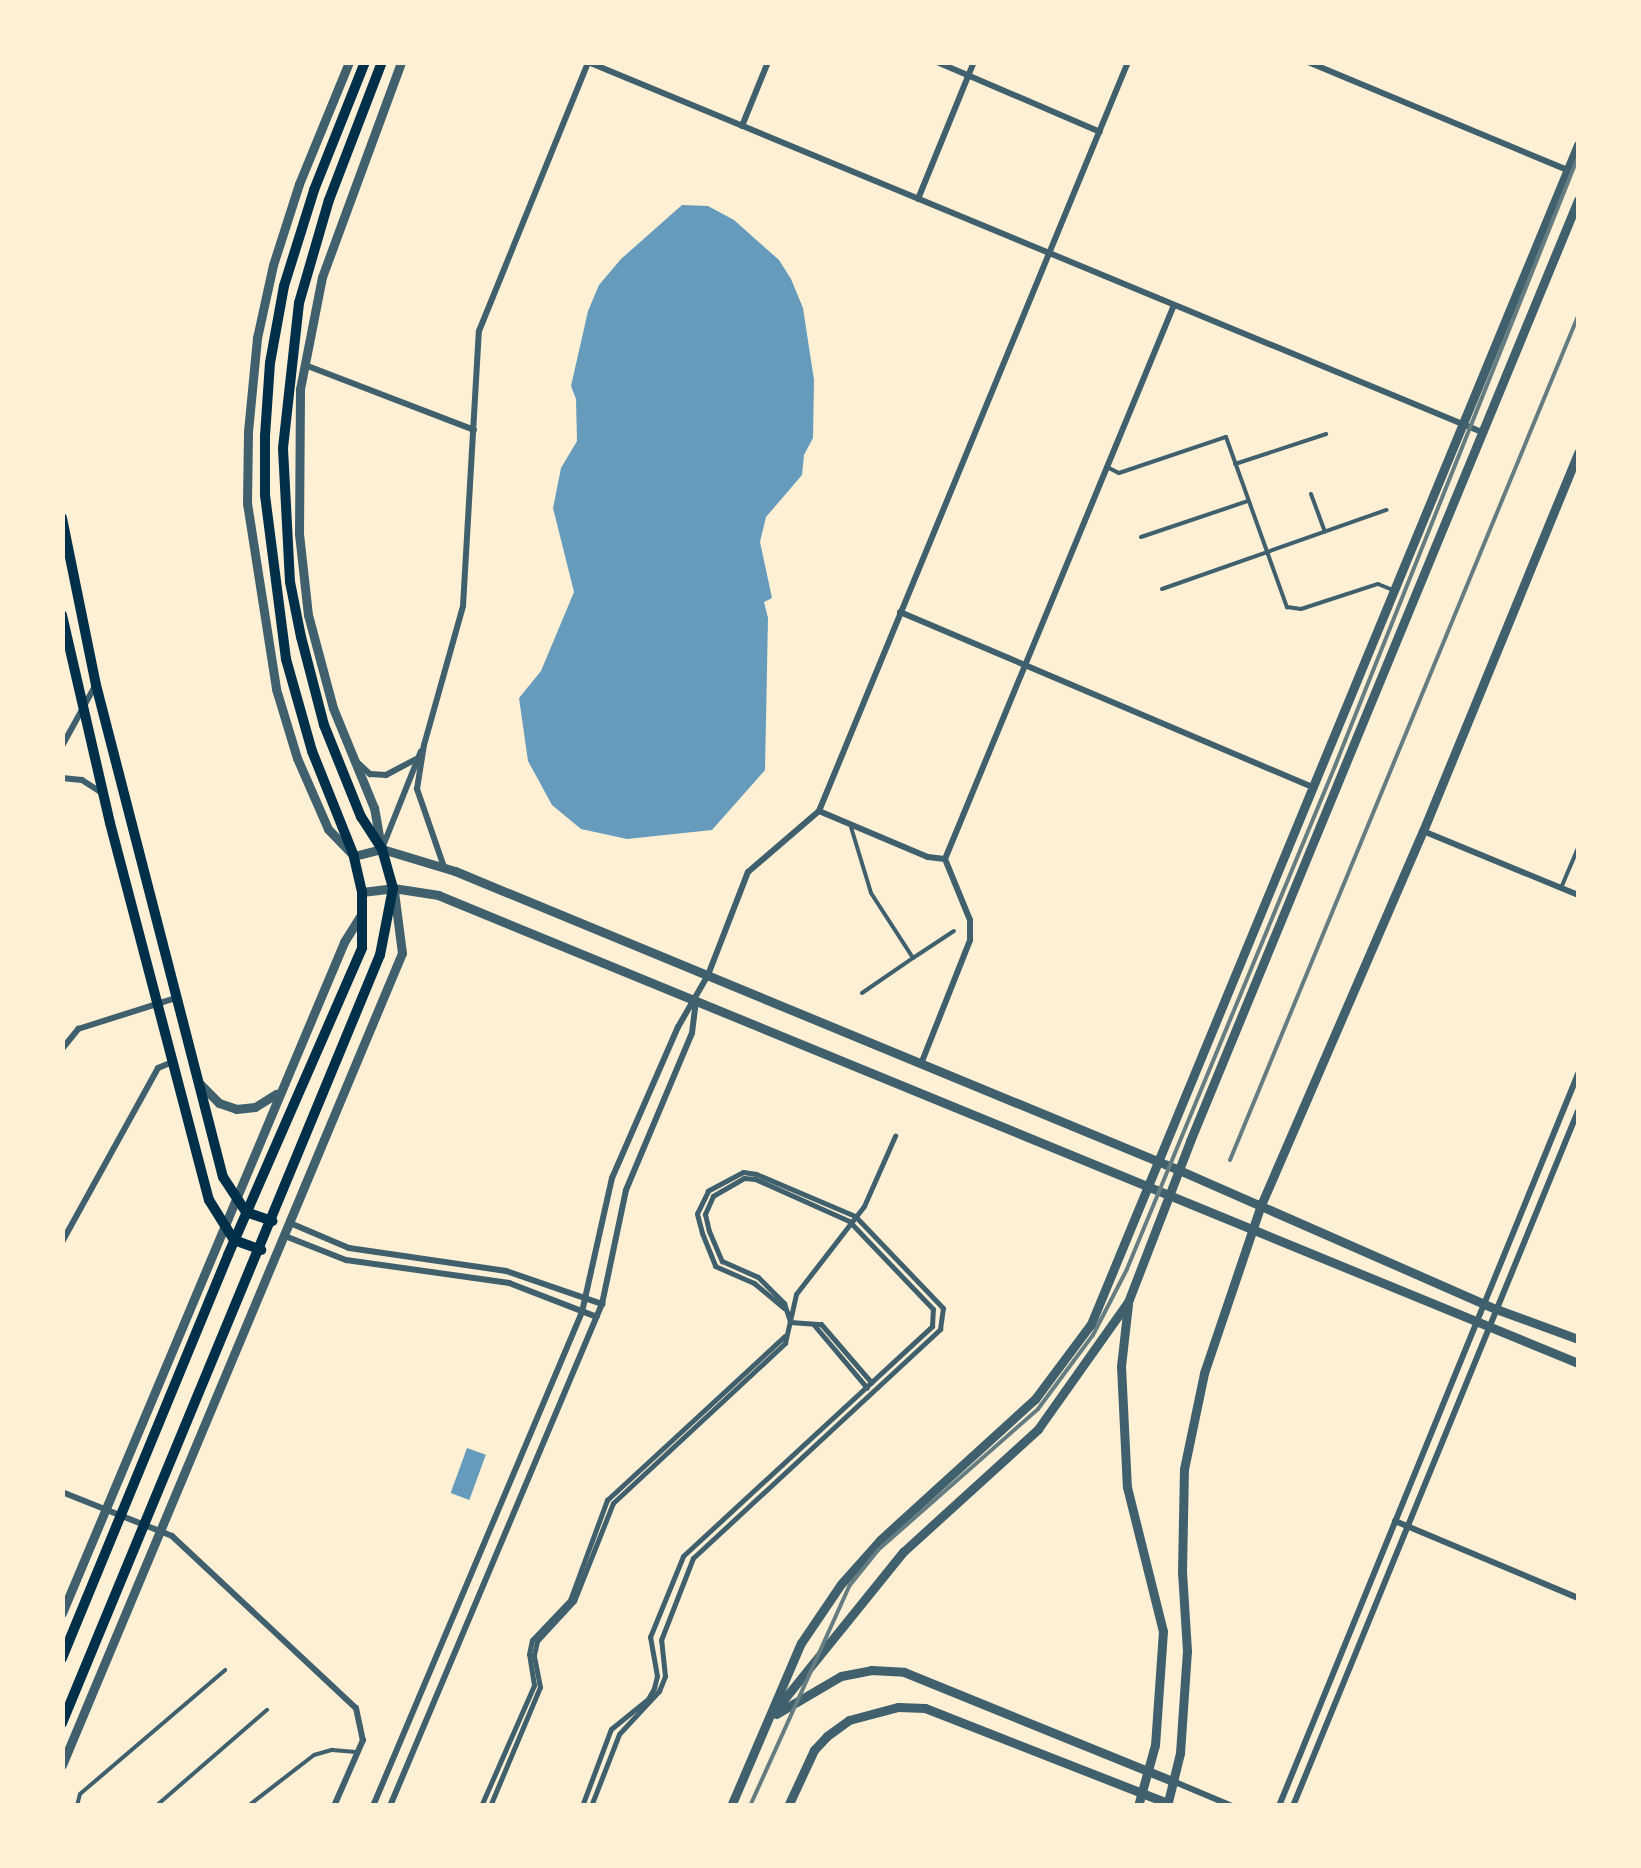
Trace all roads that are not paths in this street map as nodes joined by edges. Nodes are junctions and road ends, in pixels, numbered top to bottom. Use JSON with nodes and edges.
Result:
{"nodes":[{"id":1,"x":348,"y":62,"type":"edge"},
{"id":2,"x":365,"y":62,"type":"edge"},
{"id":3,"x":382,"y":62,"type":"edge"},
{"id":4,"x":401,"y":62,"type":"edge"},
{"id":5,"x":588,"y":62,"type":"edge"},
{"id":6,"x":768,"y":62,"type":"edge"},
{"id":7,"x":937,"y":62,"type":"edge"},
{"id":8,"x":974,"y":62,"type":"edge"},
{"id":9,"x":1128,"y":62,"type":"edge"},
{"id":10,"x":1308,"y":62,"type":"edge"},
{"id":11,"x":968,"y":76,"type":"junction"},
{"id":12,"x":742,"y":126,"type":"junction"},
{"id":13,"x":1100,"y":132,"type":"junction"},
{"id":14,"x":1578,"y":145,"type":"edge"},
{"id":15,"x":1568,"y":170,"type":"junction"},
{"id":16,"x":918,"y":199,"type":"junction"},
{"id":17,"x":1578,"y":200,"type":"edge"},
{"id":18,"x":1048,"y":253,"type":"junction"},
{"id":19,"x":1174,"y":305,"type":"junction"},
{"id":20,"x":304,"y":365,"type":"junction"},
{"id":21,"x":1464,"y":424,"type":"junction"},
{"id":22,"x":474,"y":430,"type":"junction"},
{"id":23,"x":1484,"y":433,"type":"junction"},
{"id":24,"x":1326,"y":434,"type":"dead end"},
{"id":25,"x":1578,"y":453,"type":"edge"},
{"id":26,"x":1235,"y":464,"type":"junction"},
{"id":27,"x":1107,"y":467,"type":"junction"},
{"id":28,"x":1576,"y":468,"type":"edge"},
{"id":29,"x":1312,"y":494,"type":"dead end"},
{"id":30,"x":1248,"y":501,"type":"junction"},
{"id":31,"x":1386,"y":510,"type":"dead end"},
{"id":32,"x":62,"y":518,"type":"edge"},
{"id":33,"x":1326,"y":532,"type":"junction"},
{"id":34,"x":1141,"y":537,"type":"dead end"},
{"id":35,"x":1266,"y":554,"type":"junction"},
{"id":36,"x":1162,"y":589,"type":"dead end"},
{"id":37,"x":1393,"y":590,"type":"junction"},
{"id":38,"x":900,"y":612,"type":"junction"},
{"id":39,"x":62,"y":616,"type":"edge"},
{"id":40,"x":1026,"y":665,"type":"junction"},
{"id":41,"x":96,"y":685,"type":"junction"},
{"id":42,"x":82,"y":709,"type":"junction"},
{"id":43,"x":424,"y":745,"type":"junction"},
{"id":44,"x":62,"y":746,"type":"edge"},
{"id":45,"x":350,"y":757,"type":"junction"},
{"id":46,"x":417,"y":758,"type":"junction"},
{"id":47,"x":62,"y":778,"type":"edge"},
{"id":48,"x":1312,"y":787,"type":"junction"},
{"id":49,"x":102,"y":793,"type":"junction"},
{"id":50,"x":819,"y":812,"type":"junction"},
{"id":51,"x":850,"y":823,"type":"junction"},
{"id":52,"x":1423,"y":831,"type":"junction"},
{"id":53,"x":1578,"y":848,"type":"edge"},
{"id":54,"x":382,"y":849,"type":"junction"},
{"id":55,"x":354,"y":856,"type":"junction"},
{"id":56,"x":945,"y":859,"type":"junction"},
{"id":57,"x":444,"y":868,"type":"junction"},
{"id":58,"x":393,"y":888,"type":"junction"},
{"id":59,"x":1561,"y":888,"type":"junction"},
{"id":60,"x":362,"y":892,"type":"junction"},
{"id":61,"x":1578,"y":894,"type":"edge"},
{"id":62,"x":362,"y":913,"type":"junction"},
{"id":63,"x":954,"y":931,"type":"dead end"},
{"id":64,"x":913,"y":958,"type":"junction"},
{"id":65,"x":708,"y":975,"type":"junction"},
{"id":66,"x":862,"y":993,"type":"dead end"},
{"id":67,"x":176,"y":998,"type":"junction"},
{"id":68,"x":696,"y":1000,"type":"junction"},
{"id":69,"x":157,"y":1004,"type":"junction"},
{"id":70,"x":62,"y":1049,"type":"edge"},
{"id":71,"x":172,"y":1062,"type":"junction"},
{"id":72,"x":922,"y":1064,"type":"junction"},
{"id":73,"x":1578,"y":1074,"type":"edge"},
{"id":74,"x":198,"y":1080,"type":"junction"},
{"id":75,"x":282,"y":1088,"type":"junction"},
{"id":76,"x":1578,"y":1110,"type":"edge"},
{"id":77,"x":895,"y":1136,"type":"dead end"},
{"id":78,"x":1160,"y":1163,"type":"junction"},
{"id":79,"x":1178,"y":1170,"type":"junction"},
{"id":80,"x":1151,"y":1184,"type":"junction"},
{"id":81,"x":1170,"y":1192,"type":"junction"},
{"id":82,"x":236,"y":1197,"type":"junction"},
{"id":83,"x":1261,"y":1205,"type":"junction"},
{"id":84,"x":246,"y":1212,"type":"junction"},
{"id":85,"x":852,"y":1218,"type":"junction"},
{"id":86,"x":272,"y":1221,"type":"junction"},
{"id":87,"x":290,"y":1222,"type":"junction"},
{"id":88,"x":222,"y":1226,"type":"junction"},
{"id":89,"x":1253,"y":1227,"type":"junction"},
{"id":90,"x":285,"y":1236,"type":"junction"},
{"id":91,"x":234,"y":1240,"type":"junction"},
{"id":92,"x":62,"y":1242,"type":"edge"},
{"id":93,"x":260,"y":1250,"type":"junction"},
{"id":94,"x":586,"y":1298,"type":"junction"},
{"id":95,"x":1484,"y":1300,"type":"junction"},
{"id":96,"x":1128,"y":1302,"type":"junction"},
{"id":97,"x":602,"y":1304,"type":"junction"},
{"id":98,"x":1496,"y":1309,"type":"junction"},
{"id":99,"x":582,"y":1312,"type":"junction"},
{"id":100,"x":597,"y":1317,"type":"junction"},
{"id":101,"x":790,"y":1322,"type":"junction"},
{"id":102,"x":1475,"y":1322,"type":"junction"},
{"id":103,"x":1488,"y":1328,"type":"junction"},
{"id":104,"x":1578,"y":1339,"type":"edge"},
{"id":105,"x":1578,"y":1363,"type":"edge"},
{"id":106,"x":872,"y":1388,"type":"junction"},
{"id":107,"x":62,"y":1492,"type":"edge"},
{"id":108,"x":107,"y":1507,"type":"junction"},
{"id":109,"x":122,"y":1512,"type":"junction"},
{"id":110,"x":144,"y":1521,"type":"junction"},
{"id":111,"x":1396,"y":1522,"type":"junction"},
{"id":112,"x":1408,"y":1526,"type":"junction"},
{"id":113,"x":159,"y":1529,"type":"junction"},
{"id":114,"x":1578,"y":1598,"type":"edge"},
{"id":115,"x":62,"y":1613,"type":"edge"},
{"id":116,"x":535,"y":1640,"type":"junction"},
{"id":117,"x":62,"y":1658,"type":"edge"},
{"id":118,"x":225,"y":1670,"type":"dead end"},
{"id":119,"x":656,"y":1690,"type":"junction"},
{"id":120,"x":267,"y":1710,"type":"dead end"},
{"id":121,"x":769,"y":1718,"type":"junction"},
{"id":122,"x":62,"y":1723,"type":"edge"},
{"id":123,"x":356,"y":1752,"type":"junction"},
{"id":124,"x":62,"y":1765,"type":"edge"},
{"id":125,"x":1150,"y":1772,"type":"junction"},
{"id":126,"x":1175,"y":1782,"type":"junction"},
{"id":127,"x":1143,"y":1793,"type":"junction"},
{"id":128,"x":1170,"y":1805,"type":"edge"},
{"id":129,"x":77,"y":1806,"type":"edge"},
{"id":130,"x":156,"y":1806,"type":"edge"},
{"id":131,"x":248,"y":1806,"type":"edge"},
{"id":132,"x":334,"y":1806,"type":"edge"},
{"id":133,"x":373,"y":1806,"type":"edge"},
{"id":134,"x":390,"y":1806,"type":"edge"},
{"id":135,"x":481,"y":1806,"type":"edge"},
{"id":136,"x":490,"y":1806,"type":"edge"},
{"id":137,"x":582,"y":1806,"type":"edge"},
{"id":138,"x":591,"y":1806,"type":"edge"},
{"id":139,"x":731,"y":1806,"type":"edge"},
{"id":140,"x":788,"y":1806,"type":"edge"},
{"id":141,"x":1138,"y":1806,"type":"edge"},
{"id":142,"x":1232,"y":1806,"type":"edge"},
{"id":143,"x":1279,"y":1806,"type":"edge"},
{"id":144,"x":1292,"y":1806,"type":"edge"}],
"edges":[{"from":1,"to":55,"type":"street"},
{"from":2,"to":55,"type":"main road"},
{"from":3,"to":54,"type":"main road"},
{"from":4,"to":20,"type":"street"},
{"from":5,"to":12,"type":"street"},
{"from":5,"to":22,"type":"street"},
{"from":6,"to":12,"type":"street"},
{"from":7,"to":11,"type":"street"},
{"from":8,"to":11,"type":"street"},
{"from":9,"to":13,"type":"street"},
{"from":10,"to":15,"type":"street"},
{"from":11,"to":13,"type":"street"},
{"from":11,"to":16,"type":"street"},
{"from":12,"to":16,"type":"street"},
{"from":13,"to":18,"type":"street"},
{"from":14,"to":15,"type":"street"},
{"from":15,"to":21,"type":"street"},
{"from":16,"to":18,"type":"street"},
{"from":17,"to":23,"type":"street"},
{"from":18,"to":19,"type":"street"},
{"from":18,"to":38,"type":"street"},
{"from":19,"to":21,"type":"street"},
{"from":19,"to":27,"type":"street"},
{"from":20,"to":22,"type":"street"},
{"from":20,"to":45,"type":"street"},
{"from":21,"to":23,"type":"street"},
{"from":21,"to":37,"type":"street"},
{"from":22,"to":43,"type":"street"},
{"from":23,"to":79,"type":"street"},
{"from":24,"to":26,"type":"lane"},
{"from":25,"to":28,"type":"street"},
{"from":26,"to":27,"type":"lane"},
{"from":26,"to":30,"type":"lane"},
{"from":27,"to":40,"type":"street"},
{"from":28,"to":52,"type":"street"},
{"from":29,"to":33,"type":"lane"},
{"from":30,"to":34,"type":"lane"},
{"from":30,"to":35,"type":"lane"},
{"from":31,"to":33,"type":"lane"},
{"from":32,"to":41,"type":"main road"},
{"from":33,"to":35,"type":"lane"},
{"from":35,"to":36,"type":"lane"},
{"from":35,"to":37,"type":"lane"},
{"from":37,"to":48,"type":"street"},
{"from":38,"to":40,"type":"street"},
{"from":38,"to":50,"type":"street"},
{"from":39,"to":42,"type":"main road"},
{"from":40,"to":48,"type":"street"},
{"from":40,"to":56,"type":"street"},
{"from":41,"to":42,"type":"street"},
{"from":41,"to":67,"type":"main road"},
{"from":42,"to":44,"type":"street"},
{"from":42,"to":49,"type":"main road"},
{"from":43,"to":46,"type":"street"},
{"from":43,"to":57,"type":"street"},
{"from":45,"to":46,"type":"street"},
{"from":45,"to":54,"type":"street"},
{"from":46,"to":54,"type":"street"},
{"from":47,"to":49,"type":"street"},
{"from":48,"to":78,"type":"street"},
{"from":49,"to":69,"type":"main road"},
{"from":50,"to":51,"type":"street"},
{"from":50,"to":65,"type":"street"},
{"from":51,"to":56,"type":"street"},
{"from":51,"to":64,"type":"lane"},
{"from":52,"to":59,"type":"street"},
{"from":52,"to":83,"type":"street"},
{"from":53,"to":59,"type":"lane"},
{"from":54,"to":55,"type":"street"},
{"from":54,"to":57,"type":"street"},
{"from":54,"to":58,"type":"main road"},
{"from":55,"to":60,"type":"main road"},
{"from":56,"to":72,"type":"street"},
{"from":57,"to":65,"type":"street"},
{"from":58,"to":60,"type":"street"},
{"from":58,"to":68,"type":"street"},
{"from":58,"to":86,"type":"main road"},
{"from":58,"to":87,"type":"street"},
{"from":59,"to":61,"type":"street"},
{"from":60,"to":62,"type":"main road"},
{"from":62,"to":75,"type":"street"},
{"from":62,"to":84,"type":"main road"},
{"from":63,"to":64,"type":"lane"},
{"from":64,"to":66,"type":"lane"},
{"from":65,"to":68,"type":"street"},
{"from":65,"to":72,"type":"street"},
{"from":67,"to":69,"type":"street"},
{"from":67,"to":74,"type":"main road"},
{"from":68,"to":80,"type":"street"},
{"from":68,"to":94,"type":"street"},
{"from":68,"to":97,"type":"street"},
{"from":69,"to":70,"type":"street"},
{"from":69,"to":71,"type":"main road"},
{"from":71,"to":88,"type":"main road"},
{"from":71,"to":92,"type":"street"},
{"from":72,"to":78,"type":"street"},
{"from":73,"to":95,"type":"street"},
{"from":74,"to":75,"type":"street"},
{"from":74,"to":82,"type":"main road"},
{"from":75,"to":82,"type":"street"},
{"from":76,"to":98,"type":"street"},
{"from":77,"to":85,"type":"street"},
{"from":78,"to":79,"type":"street"},
{"from":78,"to":80,"type":"street"},
{"from":79,"to":81,"type":"street"},
{"from":79,"to":83,"type":"street"},
{"from":80,"to":81,"type":"street"},
{"from":80,"to":121,"type":"street"},
{"from":81,"to":89,"type":"street"},
{"from":81,"to":96,"type":"street"},
{"from":82,"to":84,"type":"main road"},
{"from":82,"to":88,"type":"street"},
{"from":83,"to":89,"type":"street"},
{"from":83,"to":95,"type":"street"},
{"from":84,"to":86,"type":"main road"},
{"from":84,"to":91,"type":"main road"},
{"from":85,"to":101,"type":"street"},
{"from":85,"to":101,"type":"street"},
{"from":85,"to":106,"type":"street"},
{"from":86,"to":87,"type":"street"},
{"from":86,"to":93,"type":"main road"},
{"from":87,"to":90,"type":"street"},
{"from":87,"to":94,"type":"street"},
{"from":88,"to":91,"type":"main road"},
{"from":88,"to":108,"type":"street"},
{"from":89,"to":102,"type":"street"},
{"from":89,"to":126,"type":"street"},
{"from":90,"to":93,"type":"street"},
{"from":90,"to":99,"type":"street"},
{"from":90,"to":113,"type":"street"},
{"from":91,"to":93,"type":"main road"},
{"from":91,"to":109,"type":"main road"},
{"from":93,"to":110,"type":"main road"},
{"from":94,"to":97,"type":"street"},
{"from":94,"to":99,"type":"street"},
{"from":95,"to":98,"type":"street"},
{"from":95,"to":102,"type":"street"},
{"from":96,"to":121,"type":"street"},
{"from":96,"to":125,"type":"street"},
{"from":97,"to":100,"type":"street"},
{"from":98,"to":103,"type":"street"},
{"from":98,"to":104,"type":"street"},
{"from":99,"to":100,"type":"street"},
{"from":99,"to":133,"type":"street"},
{"from":100,"to":134,"type":"street"},
{"from":101,"to":106,"type":"street"},
{"from":101,"to":116,"type":"street"},
{"from":102,"to":103,"type":"street"},
{"from":102,"to":111,"type":"street"},
{"from":103,"to":105,"type":"street"},
{"from":103,"to":112,"type":"street"},
{"from":106,"to":119,"type":"street"},
{"from":106,"to":119,"type":"street"},
{"from":107,"to":108,"type":"street"},
{"from":108,"to":109,"type":"street"},
{"from":108,"to":115,"type":"street"},
{"from":109,"to":110,"type":"street"},
{"from":109,"to":117,"type":"main road"},
{"from":110,"to":113,"type":"street"},
{"from":110,"to":122,"type":"main road"},
{"from":111,"to":112,"type":"street"},
{"from":111,"to":143,"type":"street"},
{"from":112,"to":114,"type":"street"},
{"from":112,"to":144,"type":"street"},
{"from":113,"to":123,"type":"street"},
{"from":113,"to":124,"type":"street"},
{"from":116,"to":135,"type":"street"},
{"from":116,"to":136,"type":"street"},
{"from":118,"to":129,"type":"lane"},
{"from":119,"to":137,"type":"street"},
{"from":119,"to":138,"type":"street"},
{"from":120,"to":130,"type":"lane"},
{"from":121,"to":125,"type":"street"},
{"from":121,"to":139,"type":"street"},
{"from":123,"to":131,"type":"lane"},
{"from":123,"to":132,"type":"street"},
{"from":125,"to":126,"type":"street"},
{"from":125,"to":127,"type":"street"},
{"from":126,"to":128,"type":"street"},
{"from":126,"to":142,"type":"street"},
{"from":127,"to":128,"type":"street"},
{"from":127,"to":140,"type":"street"},
{"from":127,"to":141,"type":"street"}]}
